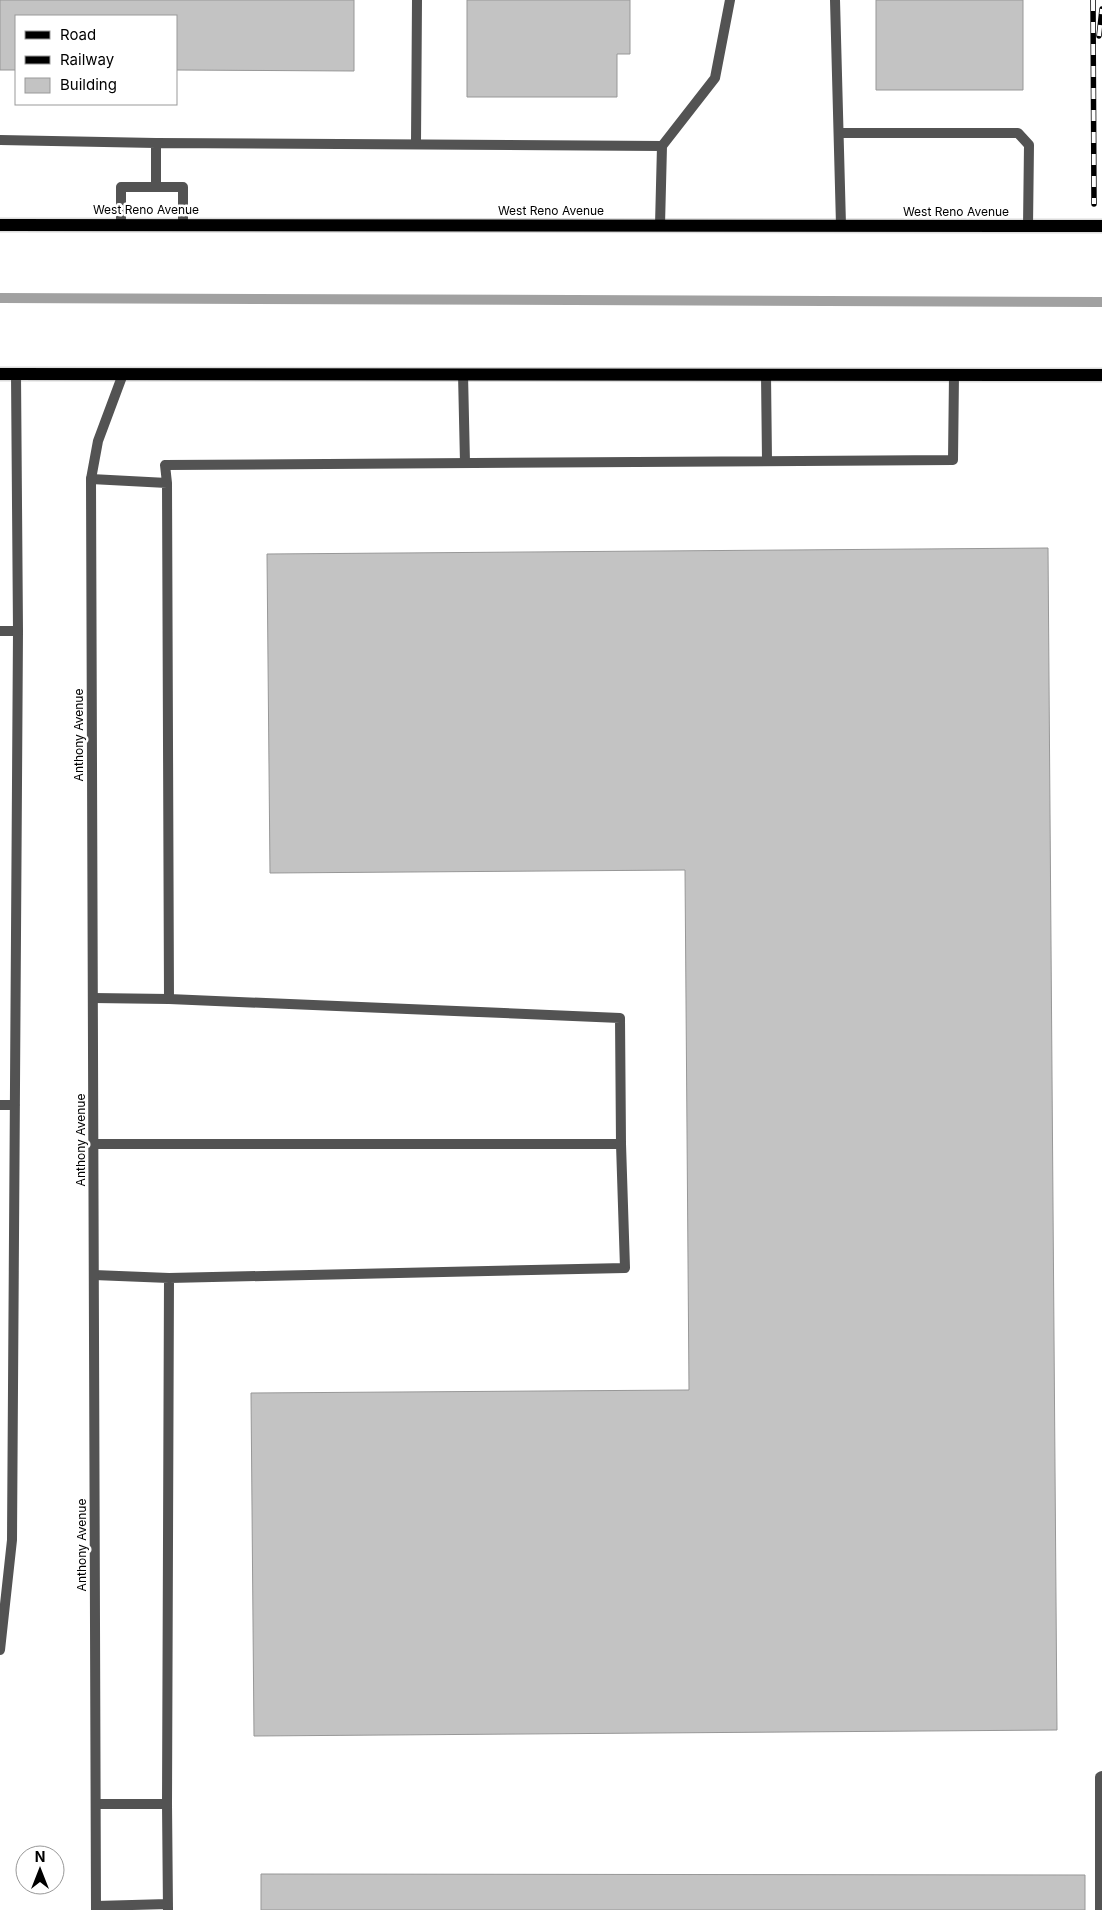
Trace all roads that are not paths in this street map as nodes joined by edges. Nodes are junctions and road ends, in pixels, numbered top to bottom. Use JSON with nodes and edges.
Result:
{"nodes":[{"id":1,"x":417,"y":0,"type":"edge"},
{"id":2,"x":730,"y":0,"type":"edge"},
{"id":3,"x":834,"y":0,"type":"edge"},
{"id":4,"x":840,"y":133,"type":"junction"},
{"id":5,"x":0,"y":140,"type":"edge"},
{"id":6,"x":156,"y":143,"type":"junction"},
{"id":7,"x":416,"y":144,"type":"junction"},
{"id":8,"x":662,"y":146,"type":"junction"},
{"id":9,"x":156,"y":187,"type":"junction"},
{"id":10,"x":0,"y":224,"type":"edge"},
{"id":11,"x":121,"y":224,"type":"junction"},
{"id":12,"x":184,"y":224,"type":"junction"},
{"id":13,"x":660,"y":225,"type":"junction"},
{"id":14,"x":841,"y":225,"type":"junction"},
{"id":15,"x":1028,"y":226,"type":"junction"},
{"id":16,"x":1102,"y":226,"type":"edge"},
{"id":17,"x":0,"y":374,"type":"edge"},
{"id":18,"x":16,"y":374,"type":"junction"},
{"id":19,"x":122,"y":374,"type":"junction"},
{"id":20,"x":463,"y":374,"type":"junction"},
{"id":21,"x":766,"y":375,"type":"junction"},
{"id":22,"x":954,"y":375,"type":"junction"},
{"id":23,"x":1102,"y":375,"type":"edge"},
{"id":24,"x":767,"y":462,"type":"junction"},
{"id":25,"x":464,"y":463,"type":"junction"},
{"id":26,"x":91,"y":478,"type":"junction"},
{"id":27,"x":166,"y":483,"type":"junction"},
{"id":28,"x":0,"y":630,"type":"edge"},
{"id":29,"x":18,"y":631,"type":"junction"},
{"id":30,"x":93,"y":998,"type":"junction"},
{"id":31,"x":169,"y":999,"type":"junction"},
{"id":32,"x":0,"y":1105,"type":"edge"},
{"id":33,"x":15,"y":1105,"type":"junction"},
{"id":34,"x":93,"y":1144,"type":"junction"},
{"id":35,"x":621,"y":1144,"type":"junction"},
{"id":36,"x":94,"y":1275,"type":"junction"},
{"id":37,"x":169,"y":1278,"type":"junction"},
{"id":38,"x":0,"y":1650,"type":"edge"},
{"id":39,"x":1102,"y":1776,"type":"edge"},
{"id":40,"x":96,"y":1804,"type":"junction"},
{"id":41,"x":167,"y":1804,"type":"junction"},
{"id":42,"x":168,"y":1907,"type":"edge"},
{"id":43,"x":96,"y":1908,"type":"edge"},
{"id":44,"x":1100,"y":1910,"type":"edge"}],
"edges":[{"from":1,"to":7,"type":"street"},
{"from":2,"to":8,"type":"street"},
{"from":3,"to":4,"type":"street"},
{"from":4,"to":14,"type":"street"},
{"from":4,"to":15,"type":"street"},
{"from":5,"to":6,"type":"street"},
{"from":6,"to":7,"type":"street"},
{"from":6,"to":9,"type":"street"},
{"from":7,"to":8,"type":"street"},
{"from":8,"to":13,"type":"street"},
{"from":9,"to":11,"type":"street"},
{"from":9,"to":12,"type":"street"},
{"from":10,"to":11,"type":"main road","name":"West Reno Avenue"},
{"from":11,"to":12,"type":"main road","name":"West Reno Avenue"},
{"from":12,"to":13,"type":"main road","name":"West Reno Avenue"},
{"from":13,"to":14,"type":"main road","name":"West Reno Avenue"},
{"from":14,"to":15,"type":"main road","name":"West Reno Avenue"},
{"from":15,"to":16,"type":"main road","name":"West Reno Avenue"},
{"from":17,"to":18,"type":"main road"},
{"from":18,"to":19,"type":"main road"},
{"from":18,"to":29,"type":"street"},
{"from":19,"to":20,"type":"main road"},
{"from":19,"to":26,"type":"street","name":"Anthony Avenue"},
{"from":20,"to":21,"type":"main road"},
{"from":20,"to":25,"type":"street"},
{"from":21,"to":22,"type":"main road"},
{"from":21,"to":24,"type":"street"},
{"from":22,"to":23,"type":"main road"},
{"from":22,"to":24,"type":"street"},
{"from":24,"to":25,"type":"street"},
{"from":25,"to":27,"type":"street"},
{"from":26,"to":27,"type":"street"},
{"from":26,"to":30,"type":"street","name":"Anthony Avenue"},
{"from":27,"to":31,"type":"street"},
{"from":28,"to":29,"type":"street"},
{"from":29,"to":33,"type":"street"},
{"from":30,"to":31,"type":"street"},
{"from":30,"to":34,"type":"street","name":"Anthony Avenue"},
{"from":31,"to":35,"type":"street"},
{"from":32,"to":33,"type":"street"},
{"from":33,"to":38,"type":"street"},
{"from":34,"to":35,"type":"street"},
{"from":34,"to":36,"type":"street","name":"Anthony Avenue"},
{"from":35,"to":37,"type":"street"},
{"from":36,"to":37,"type":"street"},
{"from":36,"to":40,"type":"street","name":"Anthony Avenue"},
{"from":37,"to":41,"type":"street"},
{"from":39,"to":44,"type":"street"},
{"from":40,"to":41,"type":"street"},
{"from":40,"to":43,"type":"street","name":"Anthony Avenue"},
{"from":41,"to":42,"type":"street"},
{"from":42,"to":43,"type":"street"}]}
